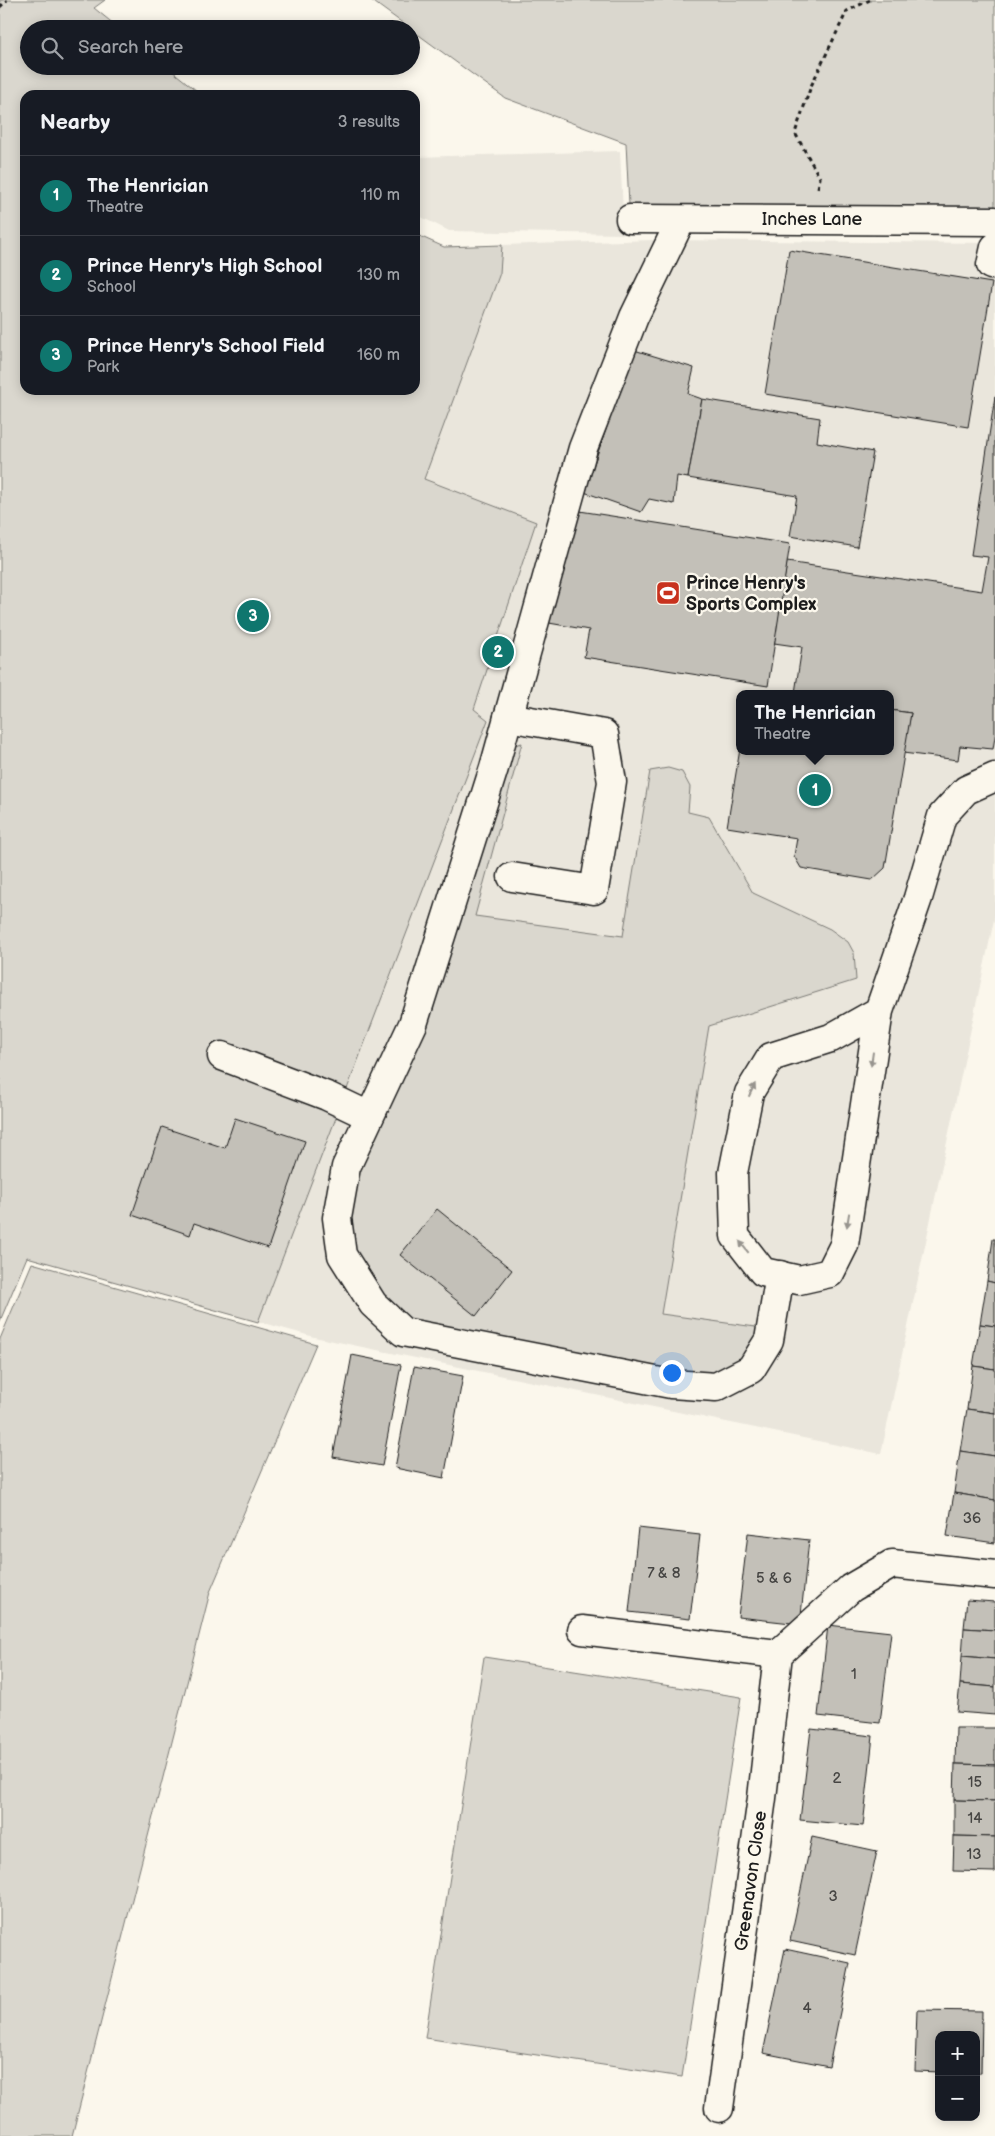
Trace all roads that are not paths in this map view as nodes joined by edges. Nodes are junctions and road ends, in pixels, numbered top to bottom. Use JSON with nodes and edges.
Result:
{"nodes":[{"id":1,"x":630,"y":219,"type":"dead end"},
{"id":2,"x":681,"y":220,"type":"junction"},
{"id":3,"x":995,"y":221,"type":"edge"},
{"id":4,"x":508,"y":717,"type":"junction"},
{"id":5,"x":995,"y":777,"type":"edge"},
{"id":6,"x":512,"y":877,"type":"dead end"},
{"id":7,"x":879,"y":1011,"type":"junction"},
{"id":8,"x":222,"y":1056,"type":"dead end"},
{"id":9,"x":369,"y":1116,"type":"junction"},
{"id":10,"x":780,"y":1275,"type":"junction"},
{"id":11,"x":995,"y":1575,"type":"edge"},
{"id":12,"x":582,"y":1630,"type":"dead end"},
{"id":13,"x":778,"y":1654,"type":"junction"},
{"id":14,"x":719,"y":2108,"type":"dead end"}],
"edges":[{"from":1,"to":2,"type":"street","name":"Inches Lane"},
{"from":2,"to":3,"type":"street","name":"Inches Lane"},
{"from":2,"to":4,"type":"street"},
{"from":4,"to":6,"type":"street"},
{"from":4,"to":9,"type":"street"},
{"from":5,"to":7,"type":"street"},
{"from":7,"to":10,"type":"street","one_way":true},
{"from":10,"to":7,"type":"street","one_way":true},
{"from":8,"to":9,"type":"street"},
{"from":9,"to":10,"type":"street"},
{"from":11,"to":13,"type":"street"},
{"from":12,"to":13,"type":"street"},
{"from":13,"to":14,"type":"street","name":"Greenavon Close"}]}
